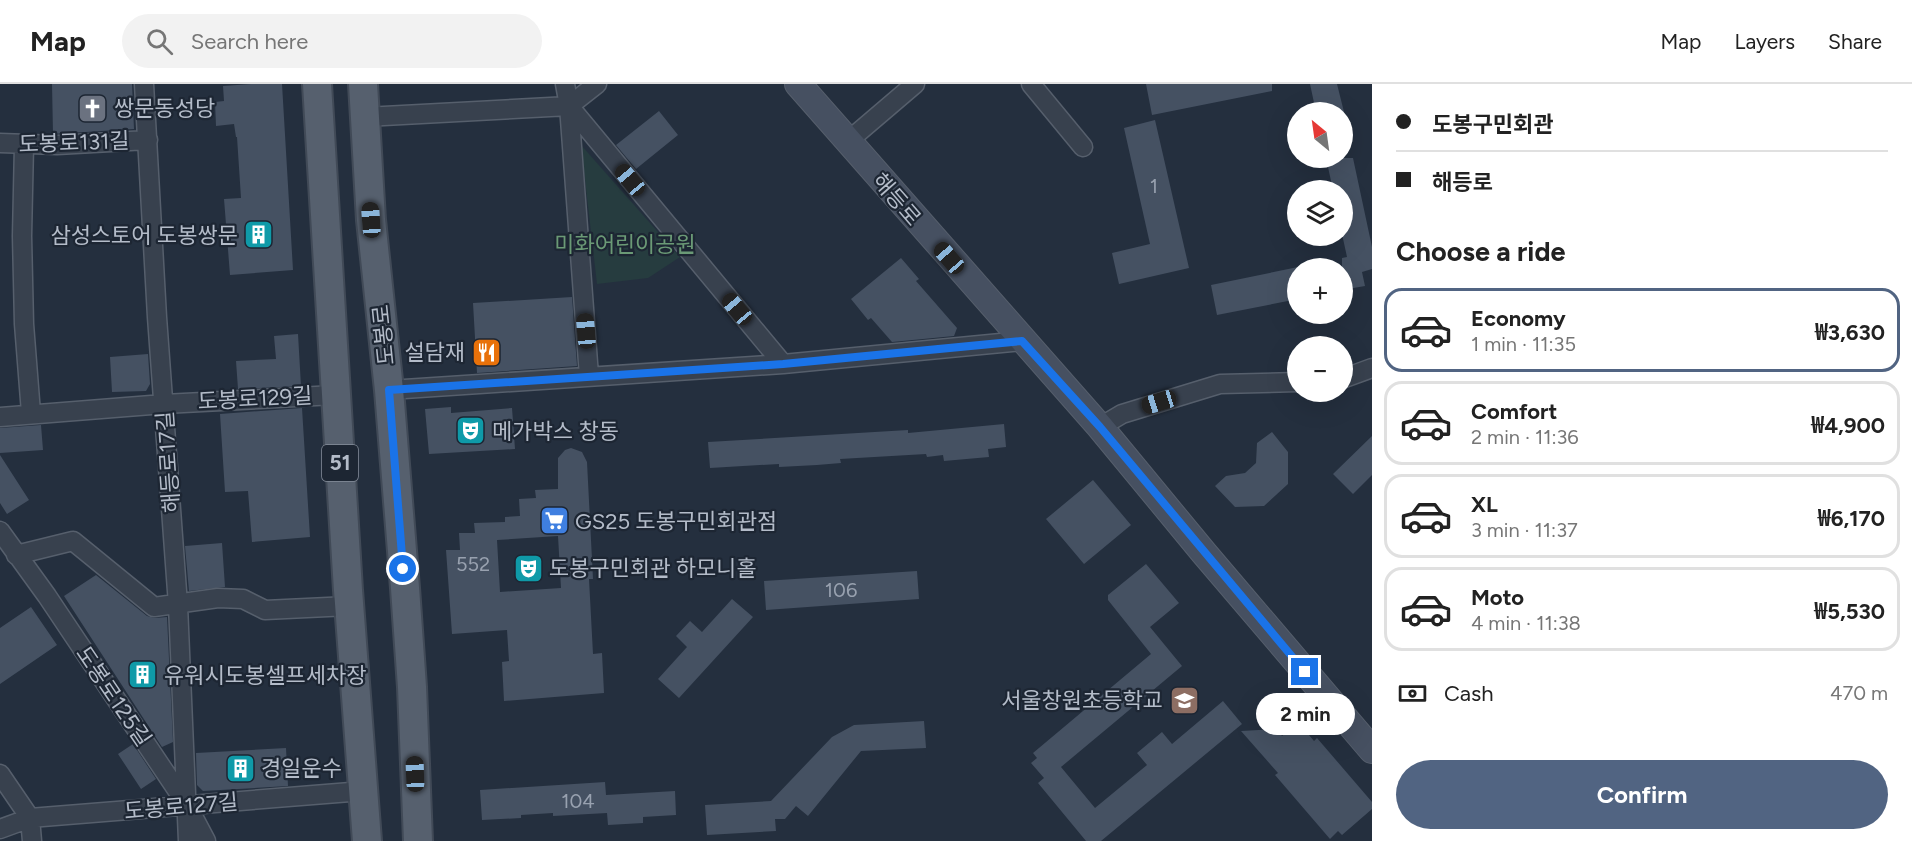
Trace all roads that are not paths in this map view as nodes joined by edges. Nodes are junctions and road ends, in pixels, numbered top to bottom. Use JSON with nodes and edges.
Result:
{"nodes":[{"id":1,"x":144,"y":84,"type":"edge"},
{"id":2,"x":317,"y":84,"type":"edge"},
{"id":3,"x":363,"y":84,"type":"edge"},
{"id":4,"x":565,"y":84,"type":"edge"},
{"id":5,"x":597,"y":84,"type":"edge"},
{"id":6,"x":798,"y":84,"type":"edge"},
{"id":7,"x":915,"y":84,"type":"edge"},
{"id":8,"x":1031,"y":84,"type":"edge"},
{"id":9,"x":568,"y":106,"type":"junction"},
{"id":10,"x":365,"y":117,"type":"junction"},
{"id":11,"x":148,"y":140,"type":"junction"},
{"id":12,"x":847,"y":142,"type":"junction"},
{"id":13,"x":0,"y":143,"type":"edge"},
{"id":14,"x":24,"y":145,"type":"junction"},
{"id":15,"x":1083,"y":147,"type":"dead end"},
{"id":16,"x":1022,"y":341,"type":"junction"},
{"id":17,"x":783,"y":364,"type":"junction"},
{"id":18,"x":1372,"y":368,"type":"edge"},
{"id":19,"x":589,"y":376,"type":"junction"},
{"id":20,"x":1353,"y":376,"type":"edge"},
{"id":21,"x":1287,"y":382,"type":"edge"},
{"id":22,"x":389,"y":390,"type":"junction"},
{"id":23,"x":335,"y":395,"type":"junction"},
{"id":24,"x":164,"y":404,"type":"junction"},
{"id":25,"x":31,"y":413,"type":"junction"},
{"id":26,"x":0,"y":417,"type":"edge"},
{"id":27,"x":1100,"y":427,"type":"junction"},
{"id":28,"x":2,"y":537,"type":"edge"},
{"id":29,"x":16,"y":555,"type":"junction"},
{"id":30,"x":178,"y":605,"type":"junction"},
{"id":31,"x":349,"y":606,"type":"junction"},
{"id":32,"x":1372,"y":750,"type":"edge"},
{"id":33,"x":0,"y":774,"type":"edge"},
{"id":34,"x":363,"y":791,"type":"junction"},
{"id":35,"x":187,"y":805,"type":"junction"},
{"id":36,"x":30,"y":818,"type":"junction"},
{"id":37,"x":0,"y":829,"type":"edge"},
{"id":38,"x":32,"y":841,"type":"edge"},
{"id":39,"x":188,"y":841,"type":"edge"},
{"id":40,"x":206,"y":841,"type":"edge"},
{"id":41,"x":367,"y":841,"type":"edge"},
{"id":42,"x":418,"y":841,"type":"edge"}],
"edges":[{"from":1,"to":11,"type":"street","name":"해등로17길"},
{"from":2,"to":23,"type":"main road","number":"51"},
{"from":3,"to":10,"type":"main road","name":"도봉로"},
{"from":4,"to":9,"type":"street"},
{"from":5,"to":9,"type":"street"},
{"from":6,"to":12,"type":"main road","name":"해등로"},
{"from":7,"to":12,"type":"street"},
{"from":8,"to":15,"type":"street"},
{"from":9,"to":10,"type":"street"},
{"from":9,"to":17,"type":"street"},
{"from":9,"to":19,"type":"street"},
{"from":10,"to":22,"type":"main road","name":"도봉로"},
{"from":11,"to":14,"type":"street","name":"도봉로131길"},
{"from":11,"to":24,"type":"street","name":"해등로17길"},
{"from":12,"to":16,"type":"main road","name":"해등로"},
{"from":13,"to":14,"type":"street","name":"도봉로131길"},
{"from":14,"to":25,"type":"street"},
{"from":16,"to":17,"type":"street"},
{"from":16,"to":27,"type":"main road","name":"해등로"},
{"from":17,"to":19,"type":"street"},
{"from":18,"to":20,"type":"street"},
{"from":19,"to":22,"type":"street"},
{"from":21,"to":27,"type":"street"},
{"from":22,"to":42,"type":"main road","name":"도봉로"},
{"from":23,"to":24,"type":"street","name":"도봉로129길"},
{"from":23,"to":31,"type":"main road","number":"51"},
{"from":24,"to":25,"type":"street","name":"도봉로129길"},
{"from":24,"to":30,"type":"street","name":"해등로17길"},
{"from":25,"to":26,"type":"street","name":"도봉로129길"},
{"from":27,"to":32,"type":"main road","name":"해등로"},
{"from":28,"to":29,"type":"street","name":"도봉로125길"},
{"from":29,"to":30,"type":"street"},
{"from":29,"to":35,"type":"street","name":"도봉로125길"},
{"from":30,"to":31,"type":"street"},
{"from":30,"to":35,"type":"street","name":"해등로17길"},
{"from":31,"to":34,"type":"main road","number":"51"},
{"from":33,"to":36,"type":"street"},
{"from":34,"to":35,"type":"street","name":"도봉로127길"},
{"from":34,"to":41,"type":"main road","number":"51"},
{"from":35,"to":36,"type":"street","name":"도봉로127길"},
{"from":35,"to":39,"type":"street","name":"해등로17길"},
{"from":35,"to":40,"type":"street","name":"도봉로125길"},
{"from":36,"to":37,"type":"street","name":"도봉로127길"},
{"from":36,"to":38,"type":"street"}]}
